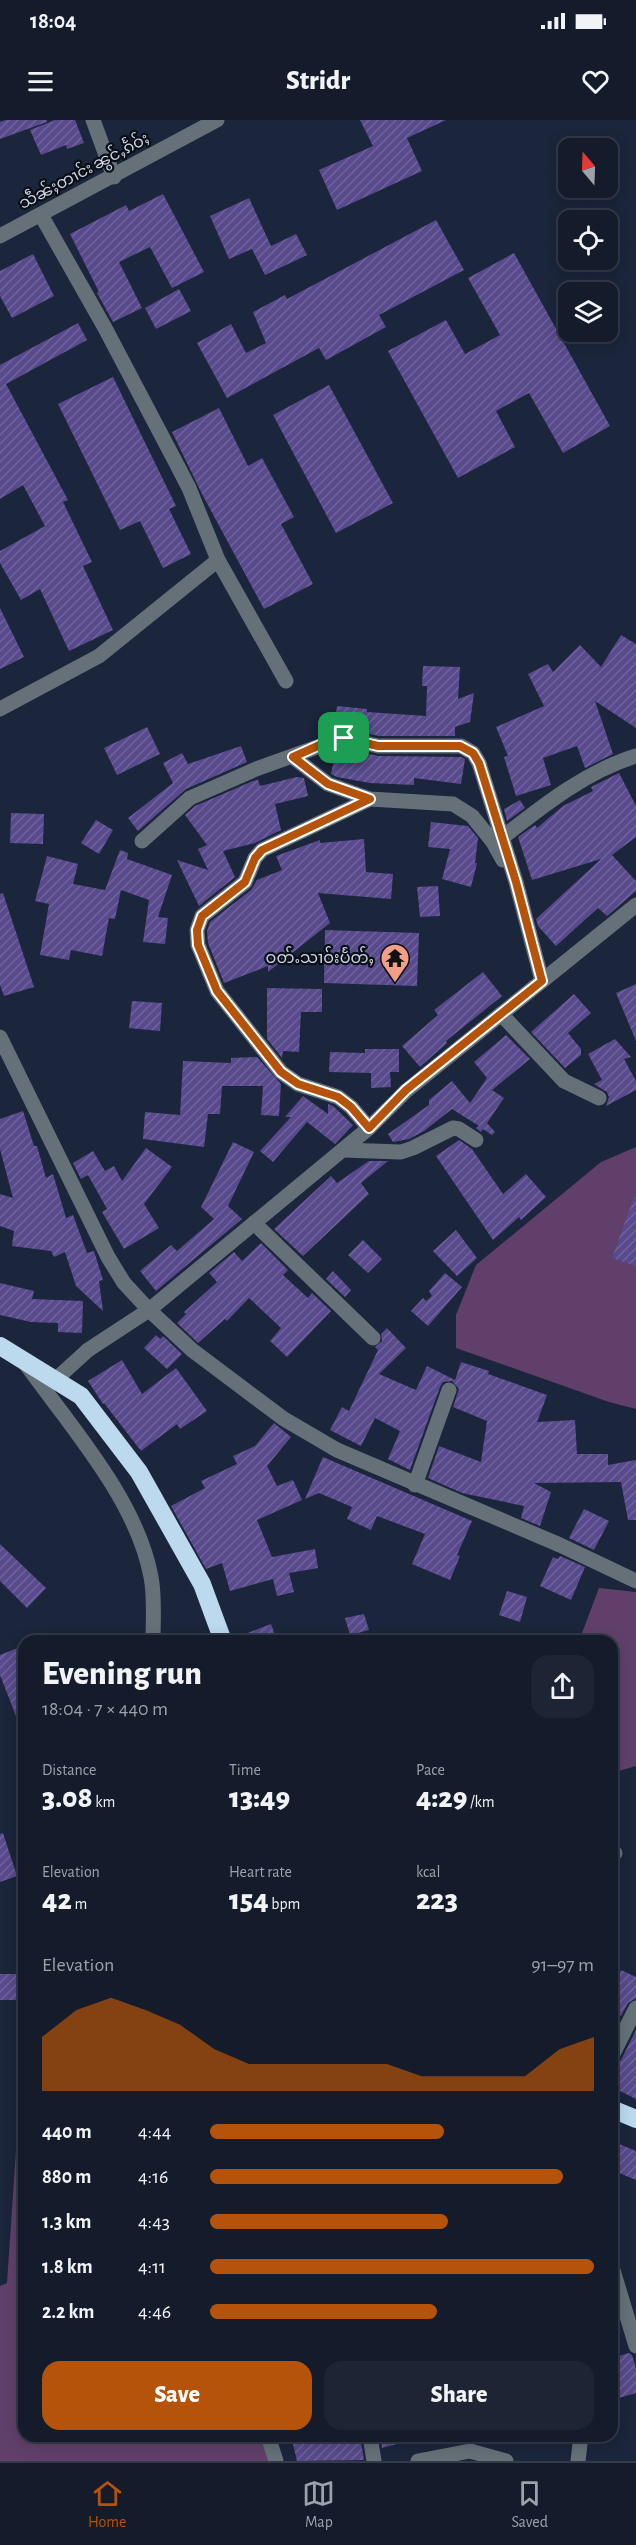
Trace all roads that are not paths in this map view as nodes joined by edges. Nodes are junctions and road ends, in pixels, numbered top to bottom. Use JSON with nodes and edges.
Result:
{"nodes":[{"id":1,"x":93,"y":120,"type":"edge"},
{"id":2,"x":217,"y":120,"type":"edge"},
{"id":3,"x":114,"y":177,"type":"junction"},
{"id":4,"x":41,"y":215,"type":"junction"},
{"id":5,"x":0,"y":237,"type":"edge"},
{"id":6,"x":218,"y":560,"type":"junction"},
{"id":7,"x":286,"y":681,"type":"dead end"},
{"id":8,"x":0,"y":709,"type":"edge"},
{"id":9,"x":636,"y":756,"type":"edge"},
{"id":10,"x":293,"y":757,"type":"junction"},
{"id":11,"x":370,"y":799,"type":"junction"},
{"id":12,"x":503,"y":837,"type":"junction"},
{"id":13,"x":142,"y":841,"type":"dead end"},
{"id":14,"x":516,"y":882,"type":"junction"},
{"id":15,"x":634,"y":913,"type":"edge"},
{"id":16,"x":542,"y":981,"type":"junction"},
{"id":17,"x":501,"y":1014,"type":"junction"},
{"id":18,"x":0,"y":1037,"type":"edge"},
{"id":19,"x":599,"y":1098,"type":"dead end"},
{"id":20,"x":369,"y":1128,"type":"junction"},
{"id":21,"x":476,"y":1140,"type":"dead end"},
{"id":22,"x":343,"y":1149,"type":"junction"},
{"id":23,"x":254,"y":1223,"type":"junction"},
{"id":24,"x":149,"y":1310,"type":"junction"},
{"id":25,"x":373,"y":1338,"type":"dead end"},
{"id":26,"x":0,"y":1346,"type":"edge"},
{"id":27,"x":24,"y":1362,"type":"junction"},
{"id":28,"x":55,"y":1380,"type":"junction"},
{"id":29,"x":449,"y":1390,"type":"dead end"},
{"id":30,"x":415,"y":1485,"type":"junction"},
{"id":31,"x":636,"y":1581,"type":"edge"},
{"id":32,"x":153,"y":1635,"type":"edge"},
{"id":33,"x":221,"y":1635,"type":"edge"},
{"id":34,"x":636,"y":2008,"type":"edge"},
{"id":35,"x":618,"y":2044,"type":"edge"},
{"id":36,"x":618,"y":2112,"type":"edge"},
{"id":37,"x":636,"y":2119,"type":"edge"},
{"id":38,"x":618,"y":2287,"type":"edge"},
{"id":39,"x":636,"y":2346,"type":"edge"},
{"id":40,"x":270,"y":2442,"type":"edge"},
{"id":41,"x":371,"y":2442,"type":"edge"},
{"id":42,"x":581,"y":2442,"type":"edge"},
{"id":43,"x":276,"y":2461,"type":"edge"},
{"id":44,"x":374,"y":2461,"type":"edge"},
{"id":45,"x":418,"y":2461,"type":"edge"},
{"id":46,"x":506,"y":2461,"type":"edge"},
{"id":47,"x":578,"y":2461,"type":"edge"}],
"edges":[{"from":1,"to":3,"type":"street"},
{"from":2,"to":3,"type":"street","name":"သဵၼ်ႈတၢင်း ၼွင်ႇၵႅဝ်ႈ"},
{"from":3,"to":4,"type":"street","name":"သဵၼ်ႈတၢင်း ၼွင်ႇၵႅဝ်ႈ"},
{"from":4,"to":5,"type":"street","name":"သဵၼ်ႈတၢင်း ၼွင်ႇၵႅဝ်ႈ"},
{"from":4,"to":6,"type":"street"},
{"from":6,"to":7,"type":"street"},
{"from":6,"to":8,"type":"street"},
{"from":9,"to":12,"type":"street"},
{"from":10,"to":11,"type":"street"},
{"from":10,"to":12,"type":"street"},
{"from":10,"to":13,"type":"street"},
{"from":11,"to":14,"type":"street"},
{"from":11,"to":20,"type":"street"},
{"from":12,"to":14,"type":"street"},
{"from":14,"to":16,"type":"street"},
{"from":15,"to":16,"type":"street"},
{"from":16,"to":17,"type":"street"},
{"from":17,"to":19,"type":"street"},
{"from":17,"to":20,"type":"street"},
{"from":18,"to":24,"type":"street"},
{"from":20,"to":22,"type":"street"},
{"from":21,"to":22,"type":"street"},
{"from":22,"to":23,"type":"street"},
{"from":23,"to":24,"type":"street"},
{"from":23,"to":25,"type":"street"},
{"from":24,"to":28,"type":"street"},
{"from":24,"to":30,"type":"street"},
{"from":26,"to":27,"type":"highway"},
{"from":27,"to":28,"type":"highway"},
{"from":27,"to":32,"type":"street"},
{"from":28,"to":33,"type":"highway"},
{"from":29,"to":30,"type":"street"},
{"from":30,"to":31,"type":"street"},
{"from":34,"to":35,"type":"street"},
{"from":36,"to":37,"type":"highway"},
{"from":38,"to":39,"type":"street"},
{"from":40,"to":43,"type":"street"},
{"from":41,"to":44,"type":"street"},
{"from":42,"to":47,"type":"street"},
{"from":45,"to":46,"type":"street"}]}
